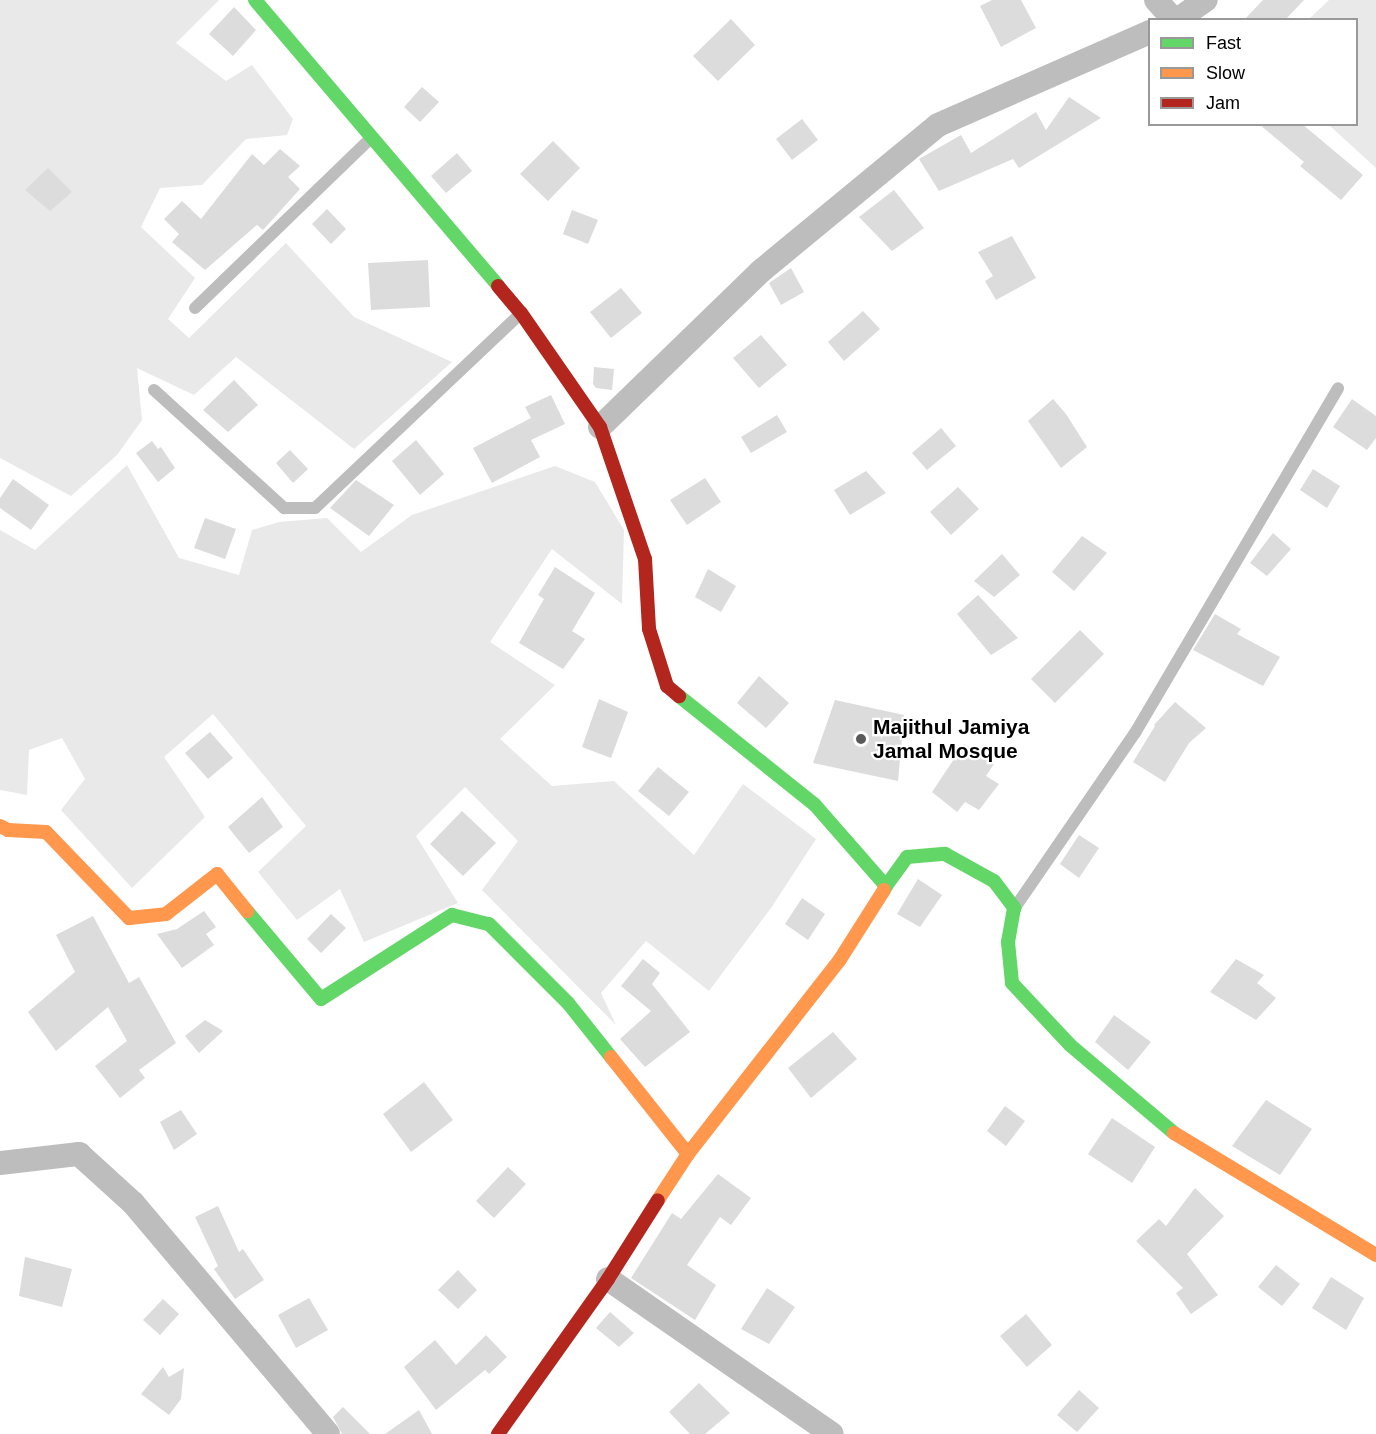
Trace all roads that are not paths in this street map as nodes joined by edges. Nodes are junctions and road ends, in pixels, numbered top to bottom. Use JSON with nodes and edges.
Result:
{"nodes":[{"id":1,"x":255,"y":0,"type":"edge"},
{"id":2,"x":1156,"y":0,"type":"edge"},
{"id":3,"x":1206,"y":0,"type":"edge"},
{"id":4,"x":1174,"y":18,"type":"edge"},
{"id":5,"x":1179,"y":18,"type":"edge"},
{"id":6,"x":1148,"y":32,"type":"edge"},
{"id":7,"x":373,"y":136,"type":"junction"},
{"id":8,"x":195,"y":308,"type":"dead end"},
{"id":9,"x":521,"y":313,"type":"junction"},
{"id":10,"x":1338,"y":388,"type":"dead end"},
{"id":11,"x":154,"y":390,"type":"dead end"},
{"id":12,"x":600,"y":427,"type":"junction"},
{"id":13,"x":0,"y":826,"type":"edge"},
{"id":14,"x":886,"y":886,"type":"junction"},
{"id":15,"x":1014,"y":908,"type":"junction"},
{"id":16,"x":688,"y":1154,"type":"junction"},
{"id":17,"x":0,"y":1164,"type":"edge"},
{"id":18,"x":1376,"y":1255,"type":"edge"},
{"id":19,"x":608,"y":1279,"type":"junction"},
{"id":20,"x":328,"y":1434,"type":"edge"},
{"id":21,"x":498,"y":1434,"type":"edge"},
{"id":22,"x":832,"y":1434,"type":"edge"}],
"edges":[{"from":1,"to":7,"type":"street"},
{"from":2,"to":4,"type":"street"},
{"from":3,"to":5,"type":"street"},
{"from":6,"to":12,"type":"street"},
{"from":7,"to":8,"type":"lane"},
{"from":7,"to":9,"type":"street"},
{"from":9,"to":11,"type":"lane"},
{"from":9,"to":12,"type":"street"},
{"from":10,"to":15,"type":"lane"},
{"from":12,"to":14,"type":"street"},
{"from":13,"to":16,"type":"street"},
{"from":14,"to":15,"type":"street"},
{"from":14,"to":16,"type":"street"},
{"from":15,"to":18,"type":"street"},
{"from":16,"to":19,"type":"street"},
{"from":17,"to":20,"type":"street"},
{"from":19,"to":21,"type":"street"},
{"from":19,"to":22,"type":"street"}]}
